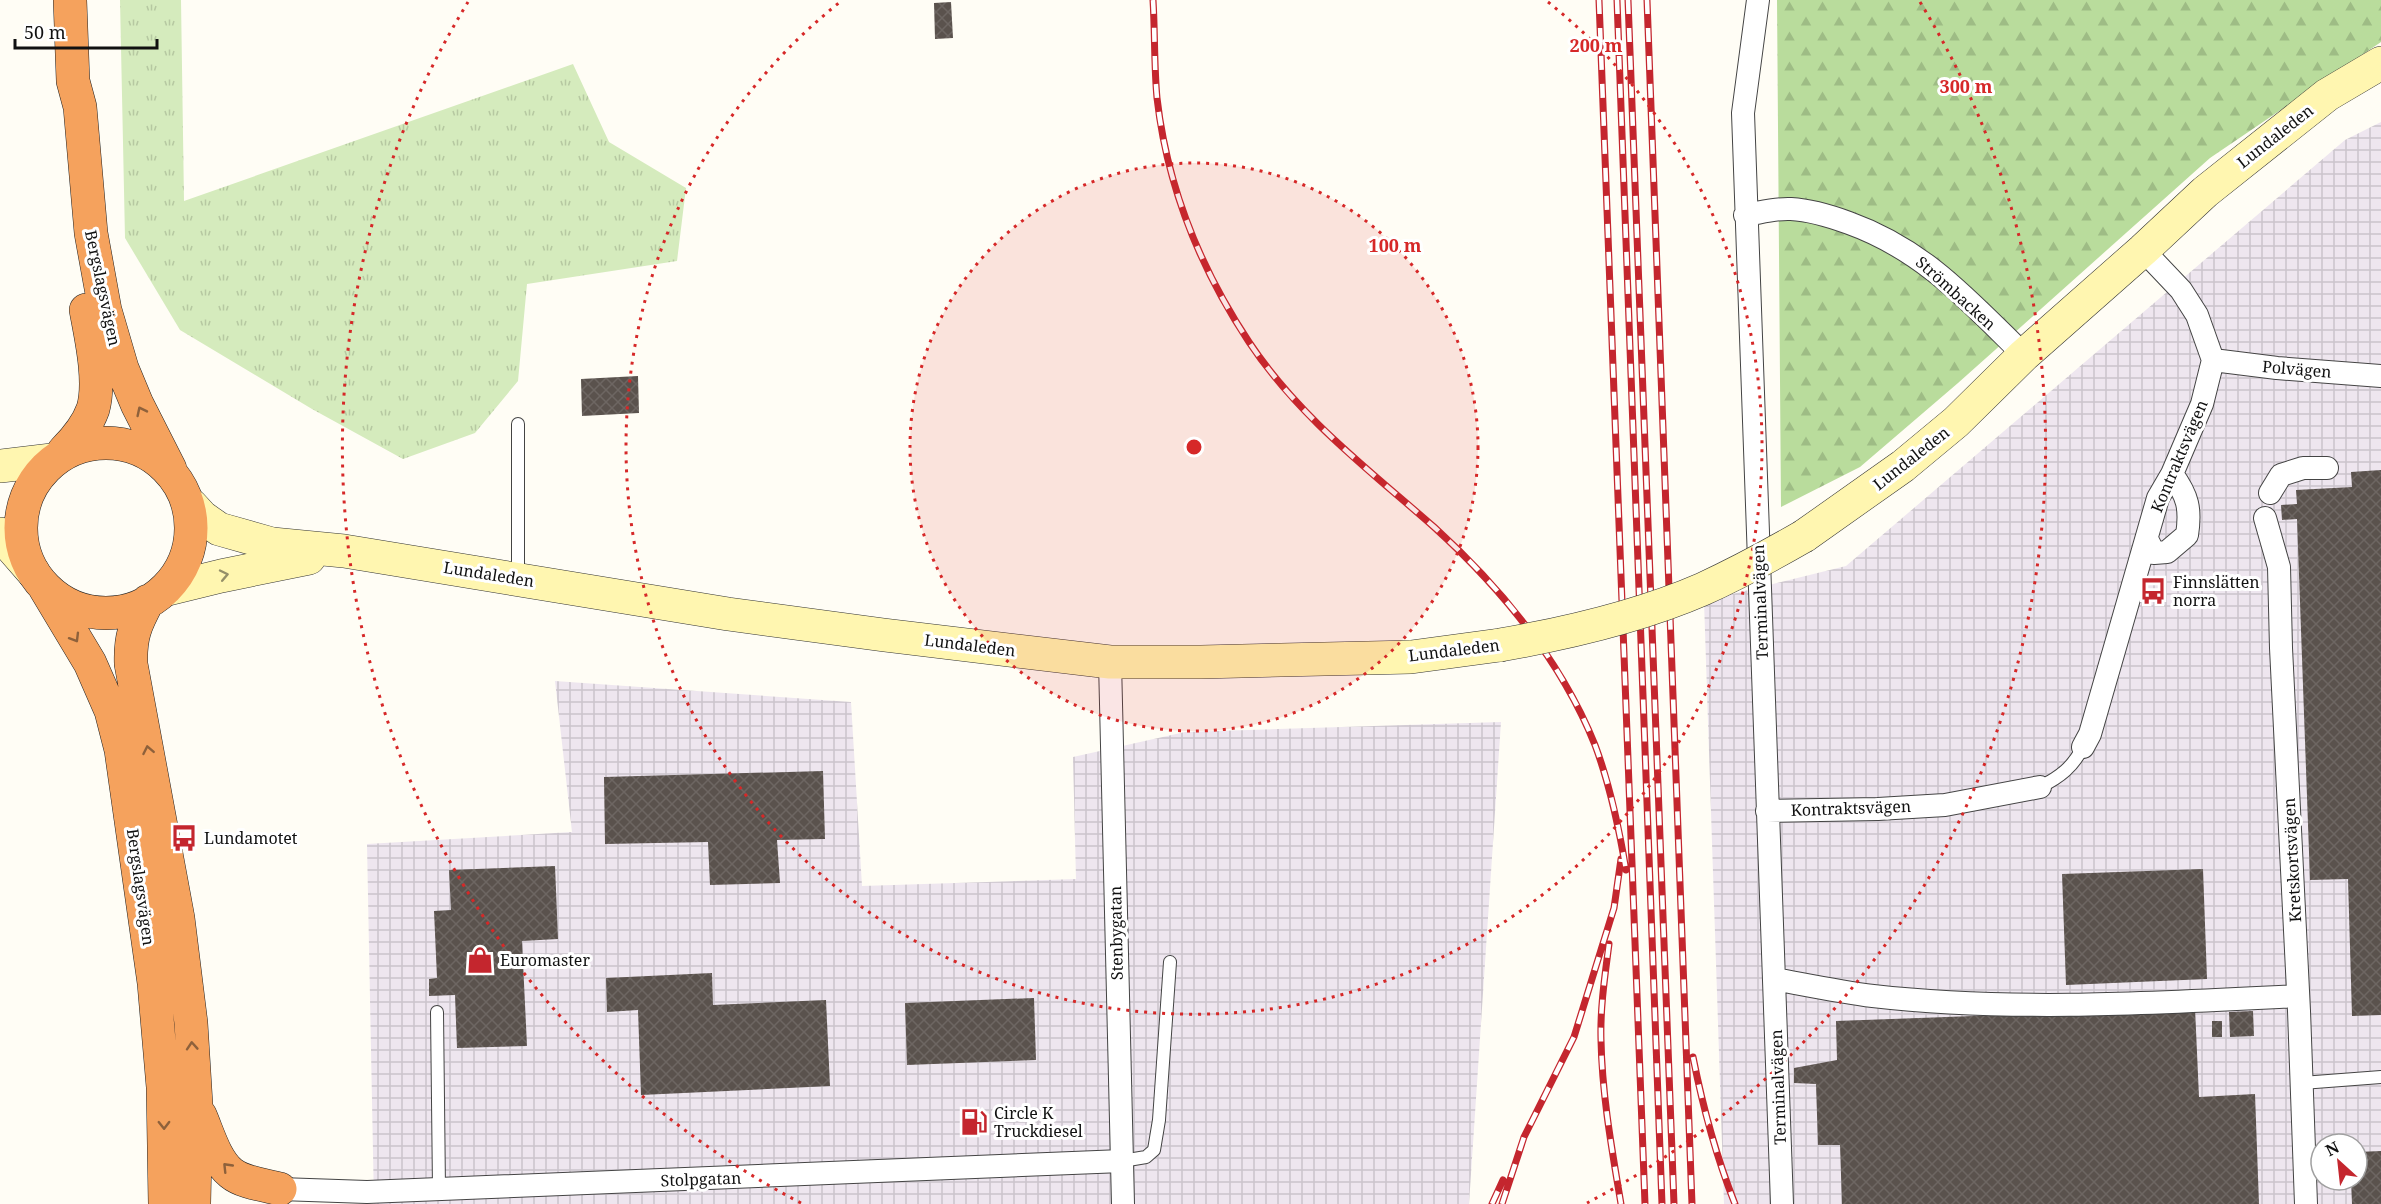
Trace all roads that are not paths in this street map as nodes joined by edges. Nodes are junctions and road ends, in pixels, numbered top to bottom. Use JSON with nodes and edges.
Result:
{"nodes":[{"id":1,"x":70,"y":0,"type":"edge"},
{"id":2,"x":1758,"y":0,"type":"edge"},
{"id":3,"x":2381,"y":63,"type":"edge"},
{"id":4,"x":73,"y":81,"type":"junction"},
{"id":5,"x":1745,"y":214,"type":"junction"},
{"id":6,"x":2143,"y":250,"type":"junction"},
{"id":7,"x":2024,"y":355,"type":"junction"},
{"id":8,"x":2213,"y":360,"type":"junction"},
{"id":9,"x":2381,"y":376,"type":"edge"},
{"id":10,"x":518,"y":424,"type":"dead end"},
{"id":11,"x":58,"y":456,"type":"junction"},
{"id":12,"x":0,"y":466,"type":"edge"},
{"id":13,"x":2327,"y":468,"type":"dead end"},
{"id":14,"x":2172,"y":474,"type":"junction"},
{"id":15,"x":2270,"y":493,"type":"dead end"},
{"id":16,"x":183,"y":494,"type":"junction"},
{"id":17,"x":2265,"y":518,"type":"dead end"},
{"id":18,"x":0,"y":534,"type":"edge"},
{"id":19,"x":2147,"y":538,"type":"junction"},
{"id":20,"x":344,"y":551,"type":"junction"},
{"id":21,"x":518,"y":578,"type":"junction"},
{"id":22,"x":39,"y":580,"type":"junction"},
{"id":23,"x":158,"y":595,"type":"junction"},
{"id":24,"x":1110,"y":662,"type":"junction"},
{"id":25,"x":2083,"y":747,"type":"joint"},
{"id":26,"x":2040,"y":787,"type":"joint"},
{"id":27,"x":1767,"y":811,"type":"junction"},
{"id":28,"x":1170,"y":962,"type":"dead end"},
{"id":29,"x":1774,"y":979,"type":"junction"},
{"id":30,"x":2298,"y":996,"type":"junction"},
{"id":31,"x":437,"y":1012,"type":"dead end"},
{"id":32,"x":2381,"y":1077,"type":"edge"},
{"id":33,"x":2302,"y":1083,"type":"junction"},
{"id":34,"x":196,"y":1104,"type":"junction"},
{"id":35,"x":1122,"y":1161,"type":"junction"},
{"id":36,"x":280,"y":1189,"type":"junction"},
{"id":37,"x":439,"y":1189,"type":"junction"},
{"id":38,"x":367,"y":1198,"type":"edge"},
{"id":39,"x":165,"y":1204,"type":"edge"},
{"id":40,"x":194,"y":1204,"type":"edge"},
{"id":41,"x":243,"y":1204,"type":"edge"},
{"id":42,"x":1123,"y":1204,"type":"edge"},
{"id":43,"x":1782,"y":1204,"type":"edge"},
{"id":44,"x":2306,"y":1204,"type":"edge"}],
"edges":[{"from":1,"to":4,"type":"highway","name":"Bergslagsvägen"},
{"from":2,"to":5,"type":"street","name":"Terminalvägen"},
{"from":3,"to":6,"type":"main road","name":"Lundaleden"},
{"from":4,"to":11,"type":"highway","name":"Bergslagsvägen"},
{"from":16,"to":4,"type":"highway","name":"Bergslagsvägen","one_way":true},
{"from":5,"to":7,"type":"street","name":"Strömbacken"},
{"from":5,"to":27,"type":"street","name":"Terminalvägen"},
{"from":6,"to":7,"type":"main road","name":"Lundaleden"},
{"from":6,"to":8,"type":"street"},
{"from":7,"to":24,"type":"main road","name":"Lundaleden","bridge":true},
{"from":8,"to":9,"type":"street","name":"Polvägen"},
{"from":8,"to":14,"type":"street","name":"Kontraktsvägen"},
{"from":10,"to":21,"type":"lane"},
{"from":11,"to":12,"type":"main road"},
{"from":11,"to":16,"type":"highway"},
{"from":11,"to":22,"type":"highway"},
{"from":13,"to":15,"type":"street"},
{"from":14,"to":19,"type":"street","name":"Kontraktsvägen"},
{"from":14,"to":19,"type":"street"},
{"from":16,"to":20,"type":"main road","name":"Lundaleden"},
{"from":16,"to":23,"type":"highway"},
{"from":17,"to":30,"type":"street","name":"Kretskortsvägen"},
{"from":18,"to":22,"type":"main road"},
{"from":19,"to":25,"type":"street","name":"Kontraktsvägen"},
{"from":20,"to":21,"type":"main road","name":"Lundaleden"},
{"from":23,"to":20,"type":"main road","name":"Lundaleden","one_way":true},
{"from":21,"to":24,"type":"main road","name":"Lundaleden"},
{"from":22,"to":23,"type":"highway"},
{"from":22,"to":39,"type":"highway","name":"Bergslagsvägen","one_way":true},
{"from":34,"to":23,"type":"highway","name":"Bergslagsvägen","one_way":true},
{"from":24,"to":35,"type":"street","name":"Stenbygatan"},
{"from":25,"to":26,"type":"lane"},
{"from":26,"to":27,"type":"street","name":"Kontraktsvägen"},
{"from":27,"to":29,"type":"street","name":"Terminalvägen"},
{"from":28,"to":35,"type":"lane"},
{"from":29,"to":30,"type":"street"},
{"from":29,"to":43,"type":"street","name":"Terminalvägen"},
{"from":30,"to":33,"type":"street","name":"Kretskortsvägen"},
{"from":31,"to":37,"type":"lane"},
{"from":32,"to":33,"type":"lane"},
{"from":33,"to":44,"type":"street","name":"Kretskortsvägen"},
{"from":36,"to":34,"type":"highway","one_way":true},
{"from":34,"to":40,"type":"highway","name":"Bergslagsvägen"},
{"from":35,"to":37,"type":"street","name":"Stolpgatan"},
{"from":35,"to":42,"type":"street","name":"Stenbygatan"},
{"from":36,"to":38,"type":"street","name":"Stolpgatan"},
{"from":36,"to":41,"type":"highway"},
{"from":37,"to":38,"type":"street","name":"Stolpgatan"}]}
